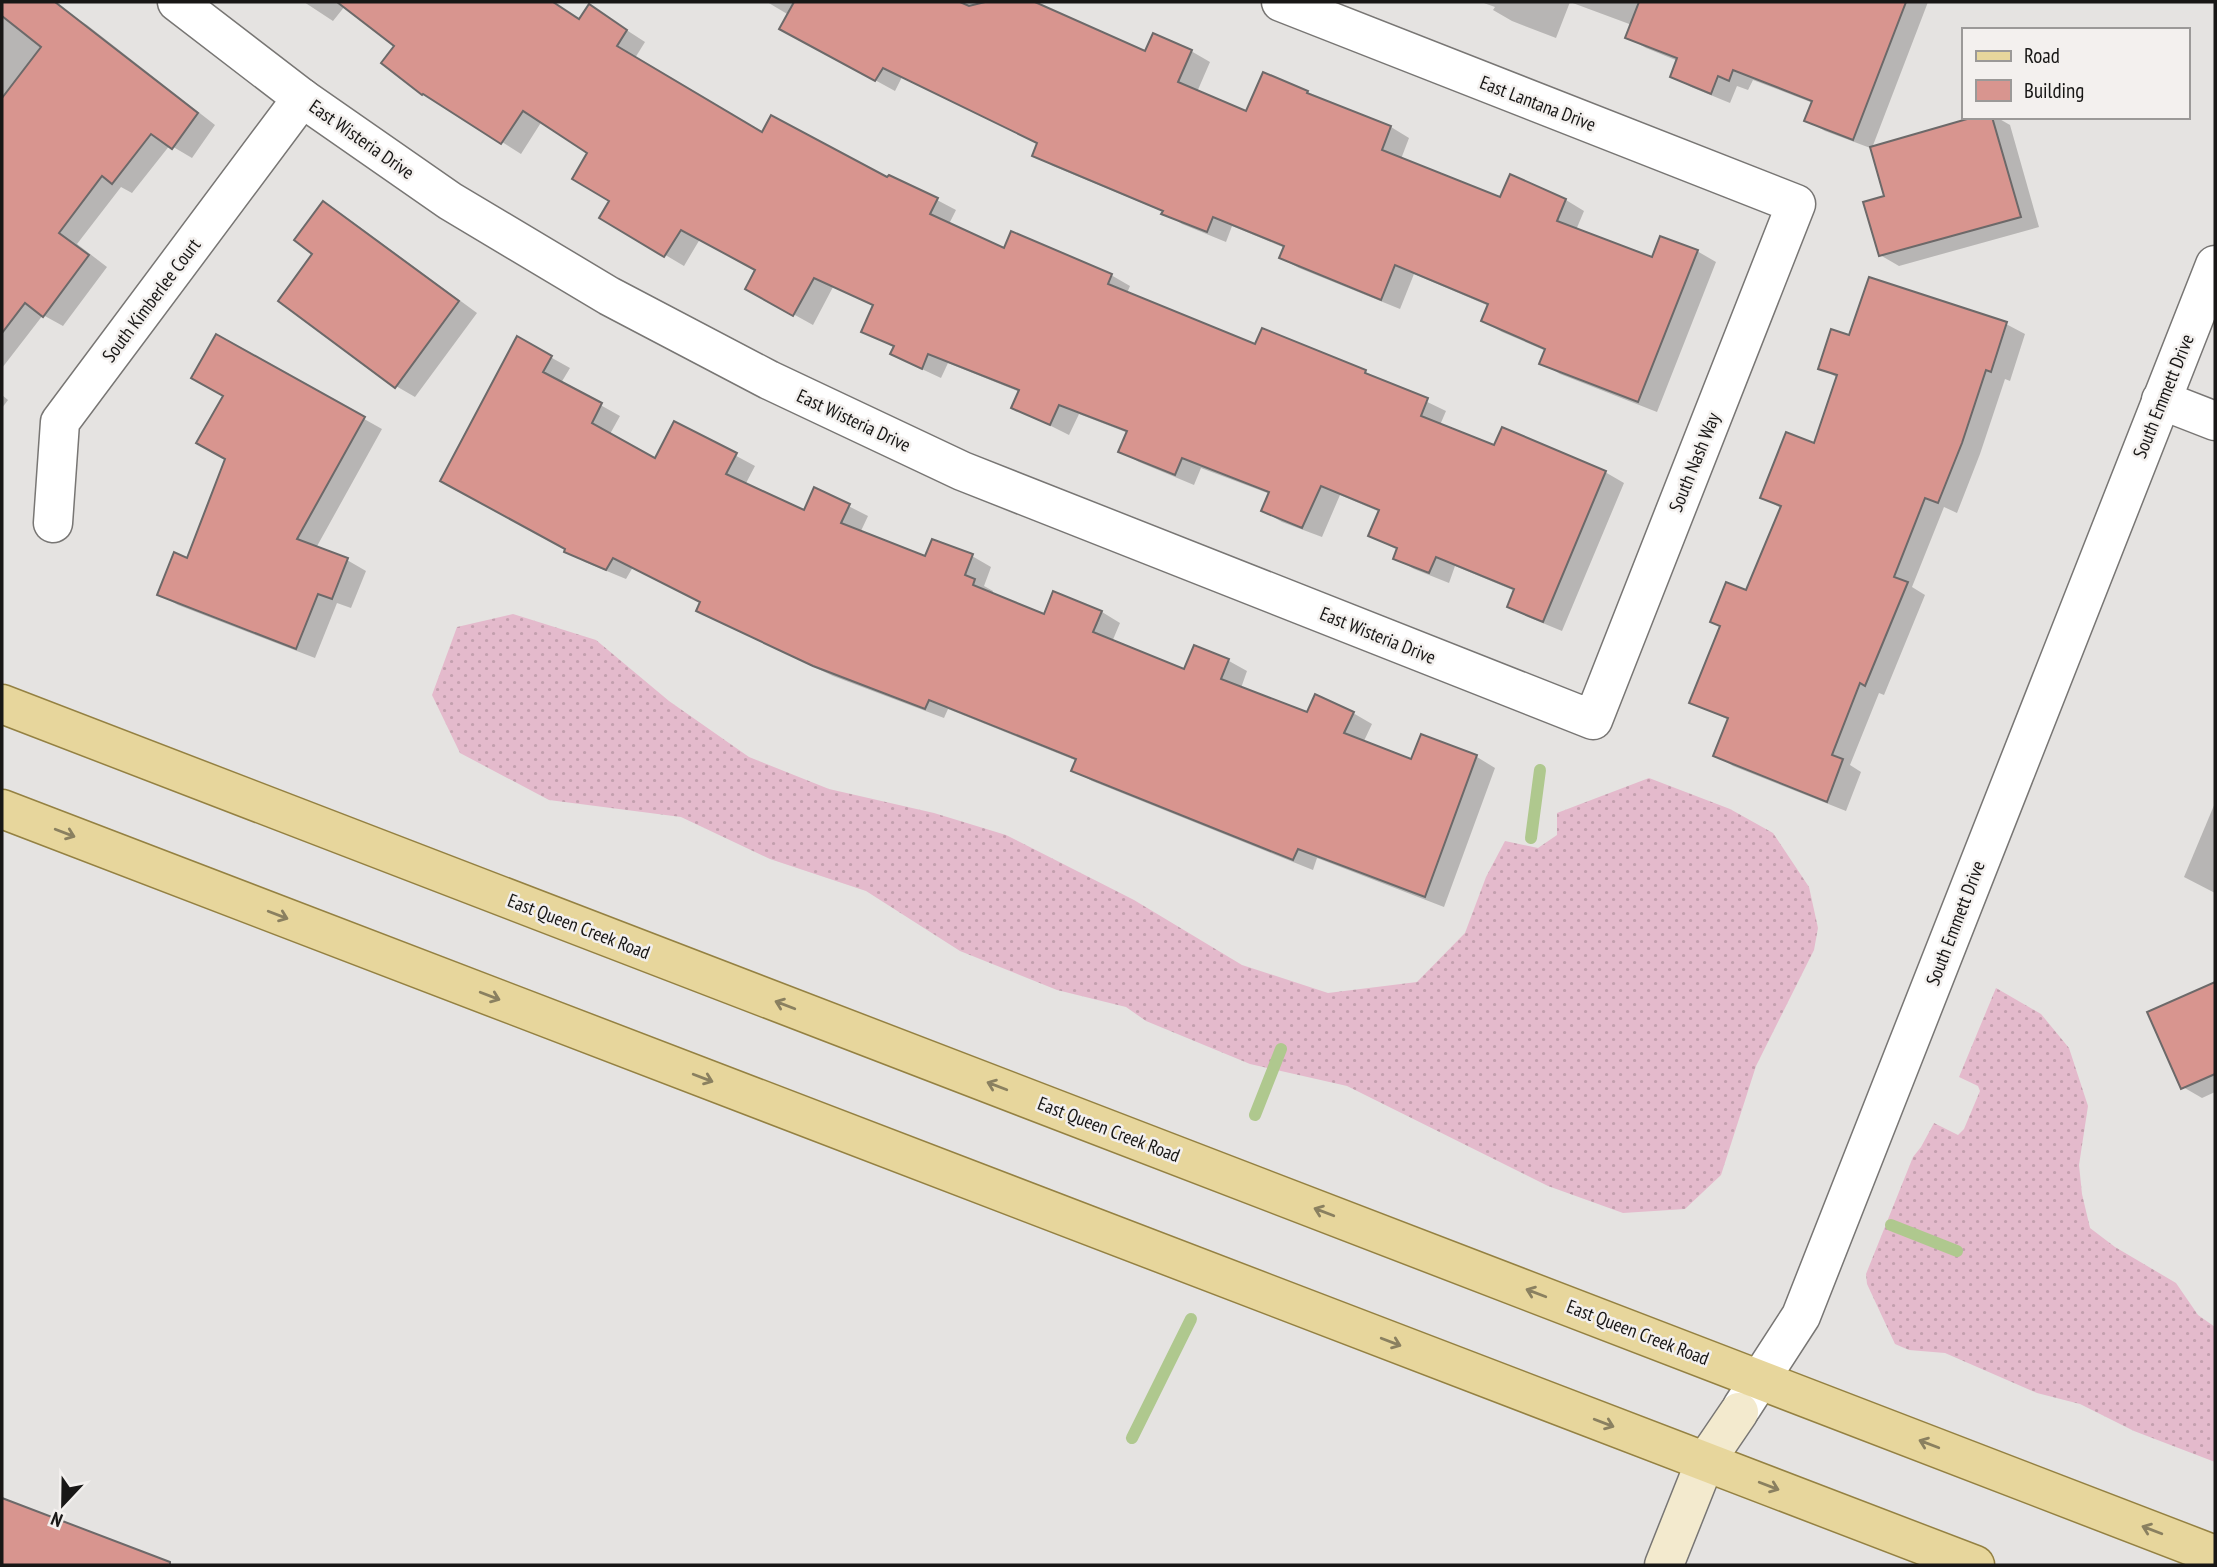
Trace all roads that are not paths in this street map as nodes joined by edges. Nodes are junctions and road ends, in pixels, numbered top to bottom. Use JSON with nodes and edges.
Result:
{"nodes":[{"id":1,"x":177,"y":2,"type":"edge"},
{"id":2,"x":1280,"y":2,"type":"edge"},
{"id":3,"x":302,"y":98,"type":"junction"},
{"id":4,"x":1796,"y":204,"type":"joint"},
{"id":5,"x":2215,"y":265,"type":"edge"},
{"id":6,"x":2161,"y":400,"type":"junction"},
{"id":7,"x":2215,"y":421,"type":"edge"},
{"id":8,"x":53,"y":523,"type":"dead end"},
{"id":9,"x":2,"y":704,"type":"edge"},
{"id":10,"x":1593,"y":720,"type":"joint"},
{"id":11,"x":2,"y":809,"type":"edge"},
{"id":12,"x":1760,"y":1379,"type":"junction"},
{"id":13,"x":1705,"y":1462,"type":"junction"},
{"id":14,"x":2215,"y":1555,"type":"edge"},
{"id":15,"x":1664,"y":1565,"type":"edge"},
{"id":16,"x":1975,"y":1565,"type":"edge"}],
"edges":[{"from":1,"to":3,"type":"street","name":"East Wisteria Drive"},
{"from":2,"to":4,"type":"street","name":"East Lantana Drive"},
{"from":3,"to":8,"type":"street","name":"South Kimberlee Court"},
{"from":3,"to":10,"type":"street","name":"East Wisteria Drive"},
{"from":4,"to":10,"type":"street","name":"South Nash Way"},
{"from":5,"to":6,"type":"street","name":"South Emmett Drive"},
{"from":6,"to":7,"type":"street"},
{"from":6,"to":12,"type":"street","name":"South Emmett Drive"},
{"from":12,"to":9,"type":"main road","name":"East Queen Creek Road","one_way":true},
{"from":11,"to":13,"type":"main road","one_way":true},
{"from":12,"to":13,"type":"street","name":"South Emmett Drive"},
{"from":14,"to":12,"type":"main road","name":"East Queen Creek Road","one_way":true},
{"from":13,"to":15,"type":"street","name":"South Emmett Drive"},
{"from":13,"to":16,"type":"main road","one_way":true}]}
